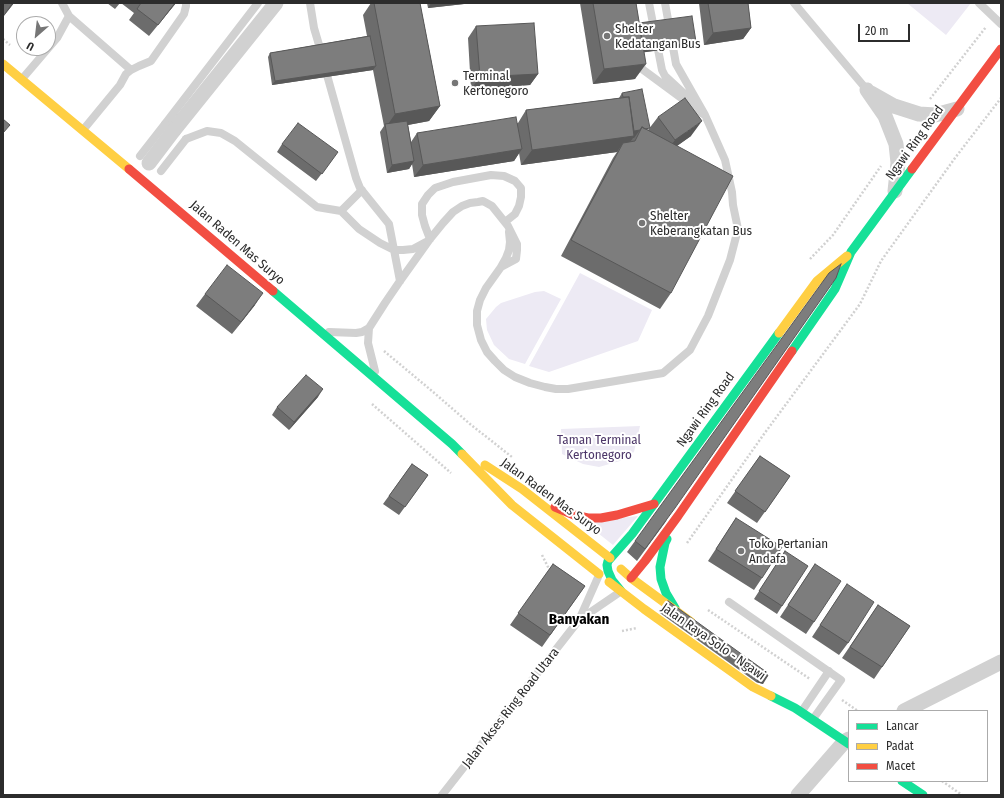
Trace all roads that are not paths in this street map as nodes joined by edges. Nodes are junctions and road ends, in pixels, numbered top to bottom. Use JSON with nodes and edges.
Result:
{"nodes":[{"id":1,"x":62,"y":3,"type":"edge"},
{"id":2,"x":186,"y":3,"type":"edge"},
{"id":3,"x":258,"y":3,"type":"edge"},
{"id":4,"x":276,"y":3,"type":"edge"},
{"id":5,"x":310,"y":3,"type":"edge"},
{"id":6,"x":648,"y":3,"type":"edge"},
{"id":7,"x":666,"y":3,"type":"edge"},
{"id":8,"x":794,"y":3,"type":"edge"},
{"id":9,"x":979,"y":3,"type":"edge"},
{"id":10,"x":69,"y":16,"type":"junction"},
{"id":11,"x":1001,"y":24,"type":"edge"},
{"id":12,"x":639,"y":48,"type":"edge"},
{"id":13,"x":1001,"y":49,"type":"edge"},
{"id":14,"x":3,"y":64,"type":"edge"},
{"id":15,"x":131,"y":70,"type":"junction"},
{"id":16,"x":22,"y":80,"type":"junction"},
{"id":17,"x":867,"y":90,"type":"joint"},
{"id":18,"x":957,"y":109,"type":"junction"},
{"id":19,"x":890,"y":112,"type":"junction"},
{"id":20,"x":705,"y":115,"type":"junction"},
{"id":21,"x":82,"y":130,"type":"junction"},
{"id":22,"x":175,"y":131,"type":"junction"},
{"id":23,"x":147,"y":171,"type":"junction"},
{"id":24,"x":362,"y":190,"type":"junction"},
{"id":25,"x":894,"y":194,"type":"junction"},
{"id":26,"x":166,"y":200,"type":"junction"},
{"id":27,"x":341,"y":211,"type":"junction"},
{"id":28,"x":506,"y":224,"type":"junction"},
{"id":29,"x":430,"y":239,"type":"junction"},
{"id":30,"x":394,"y":250,"type":"junction"},
{"id":31,"x":851,"y":252,"type":"junction"},
{"id":32,"x":400,"y":281,"type":"junction"},
{"id":33,"x":369,"y":328,"type":"junction"},
{"id":34,"x":319,"y":330,"type":"junction"},
{"id":35,"x":378,"y":381,"type":"junction"},
{"id":36,"x":452,"y":444,"type":"junction"},
{"id":37,"x":522,"y":489,"type":"junction"},
{"id":38,"x":654,"y":504,"type":"junction"},
{"id":39,"x":678,"y":516,"type":"junction"},
{"id":40,"x":610,"y":558,"type":"junction"},
{"id":41,"x":600,"y":575,"type":"junction"},
{"id":42,"x":631,"y":578,"type":"junction"},
{"id":43,"x":612,"y":580,"type":"junction"},
{"id":44,"x":621,"y":591,"type":"junction"},
{"id":45,"x":729,"y":602,"type":"dead end"},
{"id":46,"x":676,"y":611,"type":"junction"},
{"id":47,"x":579,"y":620,"type":"junction"},
{"id":48,"x":701,"y":629,"type":"edge"},
{"id":49,"x":1001,"y":662,"type":"edge"},
{"id":50,"x":829,"y":672,"type":"junction"},
{"id":51,"x":779,"y":691,"type":"dead end"},
{"id":52,"x":798,"y":710,"type":"junction"},
{"id":53,"x":906,"y":710,"type":"edge"},
{"id":54,"x":812,"y":720,"type":"junction"},
{"id":55,"x":848,"y":741,"type":"edge"},
{"id":56,"x":904,"y":782,"type":"edge"},
{"id":57,"x":442,"y":795,"type":"edge"},
{"id":58,"x":798,"y":795,"type":"edge"},
{"id":59,"x":923,"y":795,"type":"edge"}],
"edges":[{"from":1,"to":10,"type":"lane"},
{"from":2,"to":15,"type":"lane"},
{"from":3,"to":22,"type":"lane"},
{"from":4,"to":22,"type":"street"},
{"from":5,"to":24,"type":"lane"},
{"from":6,"to":20,"type":"lane"},
{"from":7,"to":20,"type":"lane"},
{"from":8,"to":17,"type":"lane"},
{"from":9,"to":11,"type":"lane"},
{"from":10,"to":15,"type":"lane"},
{"from":10,"to":16,"type":"lane"},
{"from":12,"to":20,"type":"lane"},
{"from":13,"to":18,"type":"main road","name":"Ngawi Ring Road"},
{"from":14,"to":16,"type":"main road","name":"Jalan Raden Mas Suryo"},
{"from":15,"to":21,"type":"lane"},
{"from":16,"to":21,"type":"main road","name":"Jalan Raden Mas Suryo"},
{"from":17,"to":19,"type":"street"},
{"from":18,"to":19,"type":"street"},
{"from":18,"to":25,"type":"main road","name":"Ngawi Ring Road"},
{"from":19,"to":25,"type":"street"},
{"from":20,"to":28,"type":"lane"},
{"from":21,"to":23,"type":"main road","name":"Jalan Raden Mas Suryo"},
{"from":22,"to":23,"type":"street","bridge":true},
{"from":22,"to":27,"type":"lane"},
{"from":23,"to":26,"type":"main road","name":"Jalan Raden Mas Suryo"},
{"from":23,"to":26,"type":"lane"},
{"from":24,"to":27,"type":"lane"},
{"from":24,"to":30,"type":"lane"},
{"from":25,"to":31,"type":"main road","name":"Ngawi Ring Road"},
{"from":26,"to":34,"type":"main road","name":"Jalan Raden Mas Suryo"},
{"from":27,"to":30,"type":"lane"},
{"from":28,"to":29,"type":"lane"},
{"from":28,"to":29,"type":"lane"},
{"from":29,"to":30,"type":"lane"},
{"from":29,"to":32,"type":"lane"},
{"from":30,"to":32,"type":"lane"},
{"from":31,"to":38,"type":"main road","name":"Ngawi Ring Road"},
{"from":31,"to":39,"type":"main road","name":"Ngawi Ring Road"},
{"from":32,"to":33,"type":"lane"},
{"from":33,"to":34,"type":"lane"},
{"from":33,"to":35,"type":"lane"},
{"from":34,"to":35,"type":"main road","name":"Jalan Raden Mas Suryo"},
{"from":35,"to":36,"type":"main road","name":"Jalan Raden Mas Suryo"},
{"from":36,"to":37,"type":"main road","name":"Jalan Raden Mas Suryo"},
{"from":36,"to":41,"type":"main road","name":"Jalan Raden Mas Suryo"},
{"from":37,"to":38,"type":"main road"},
{"from":37,"to":40,"type":"main road","name":"Jalan Raden Mas Suryo"},
{"from":38,"to":40,"type":"main road","name":"Ngawi Ring Road"},
{"from":39,"to":42,"type":"main road"},
{"from":39,"to":46,"type":"main road"},
{"from":40,"to":42,"type":"main road","name":"Jalan Raden Mas Suryo"},
{"from":40,"to":43,"type":"main road"},
{"from":41,"to":43,"type":"main road"},
{"from":41,"to":44,"type":"main road","name":"Jalan Raden Mas Suryo"},
{"from":41,"to":47,"type":"lane"},
{"from":42,"to":43,"type":"main road"},
{"from":42,"to":46,"type":"main road","name":"Jalan Raya Solo - Ngawi"},
{"from":43,"to":44,"type":"main road"},
{"from":44,"to":47,"type":"lane"},
{"from":44,"to":52,"type":"main road","name":"Jalan Raya Solo - Ngawi"},
{"from":45,"to":50,"type":"lane"},
{"from":46,"to":48,"type":"main road","name":"Jalan Raya Solo - Ngawi"},
{"from":47,"to":57,"type":"lane","name":"Jalan Akses Ring Road Utara"},
{"from":49,"to":53,"type":"street"},
{"from":50,"to":52,"type":"lane"},
{"from":50,"to":54,"type":"lane"},
{"from":51,"to":52,"type":"main road","name":"Jalan Raya Solo - Ngawi"},
{"from":52,"to":54,"type":"main road","name":"Jalan Raya Solo - Ngawi"},
{"from":54,"to":55,"type":"main road","name":"Jalan Raya Solo - Ngawi"},
{"from":55,"to":58,"type":"street"},
{"from":56,"to":59,"type":"main road"}]}
